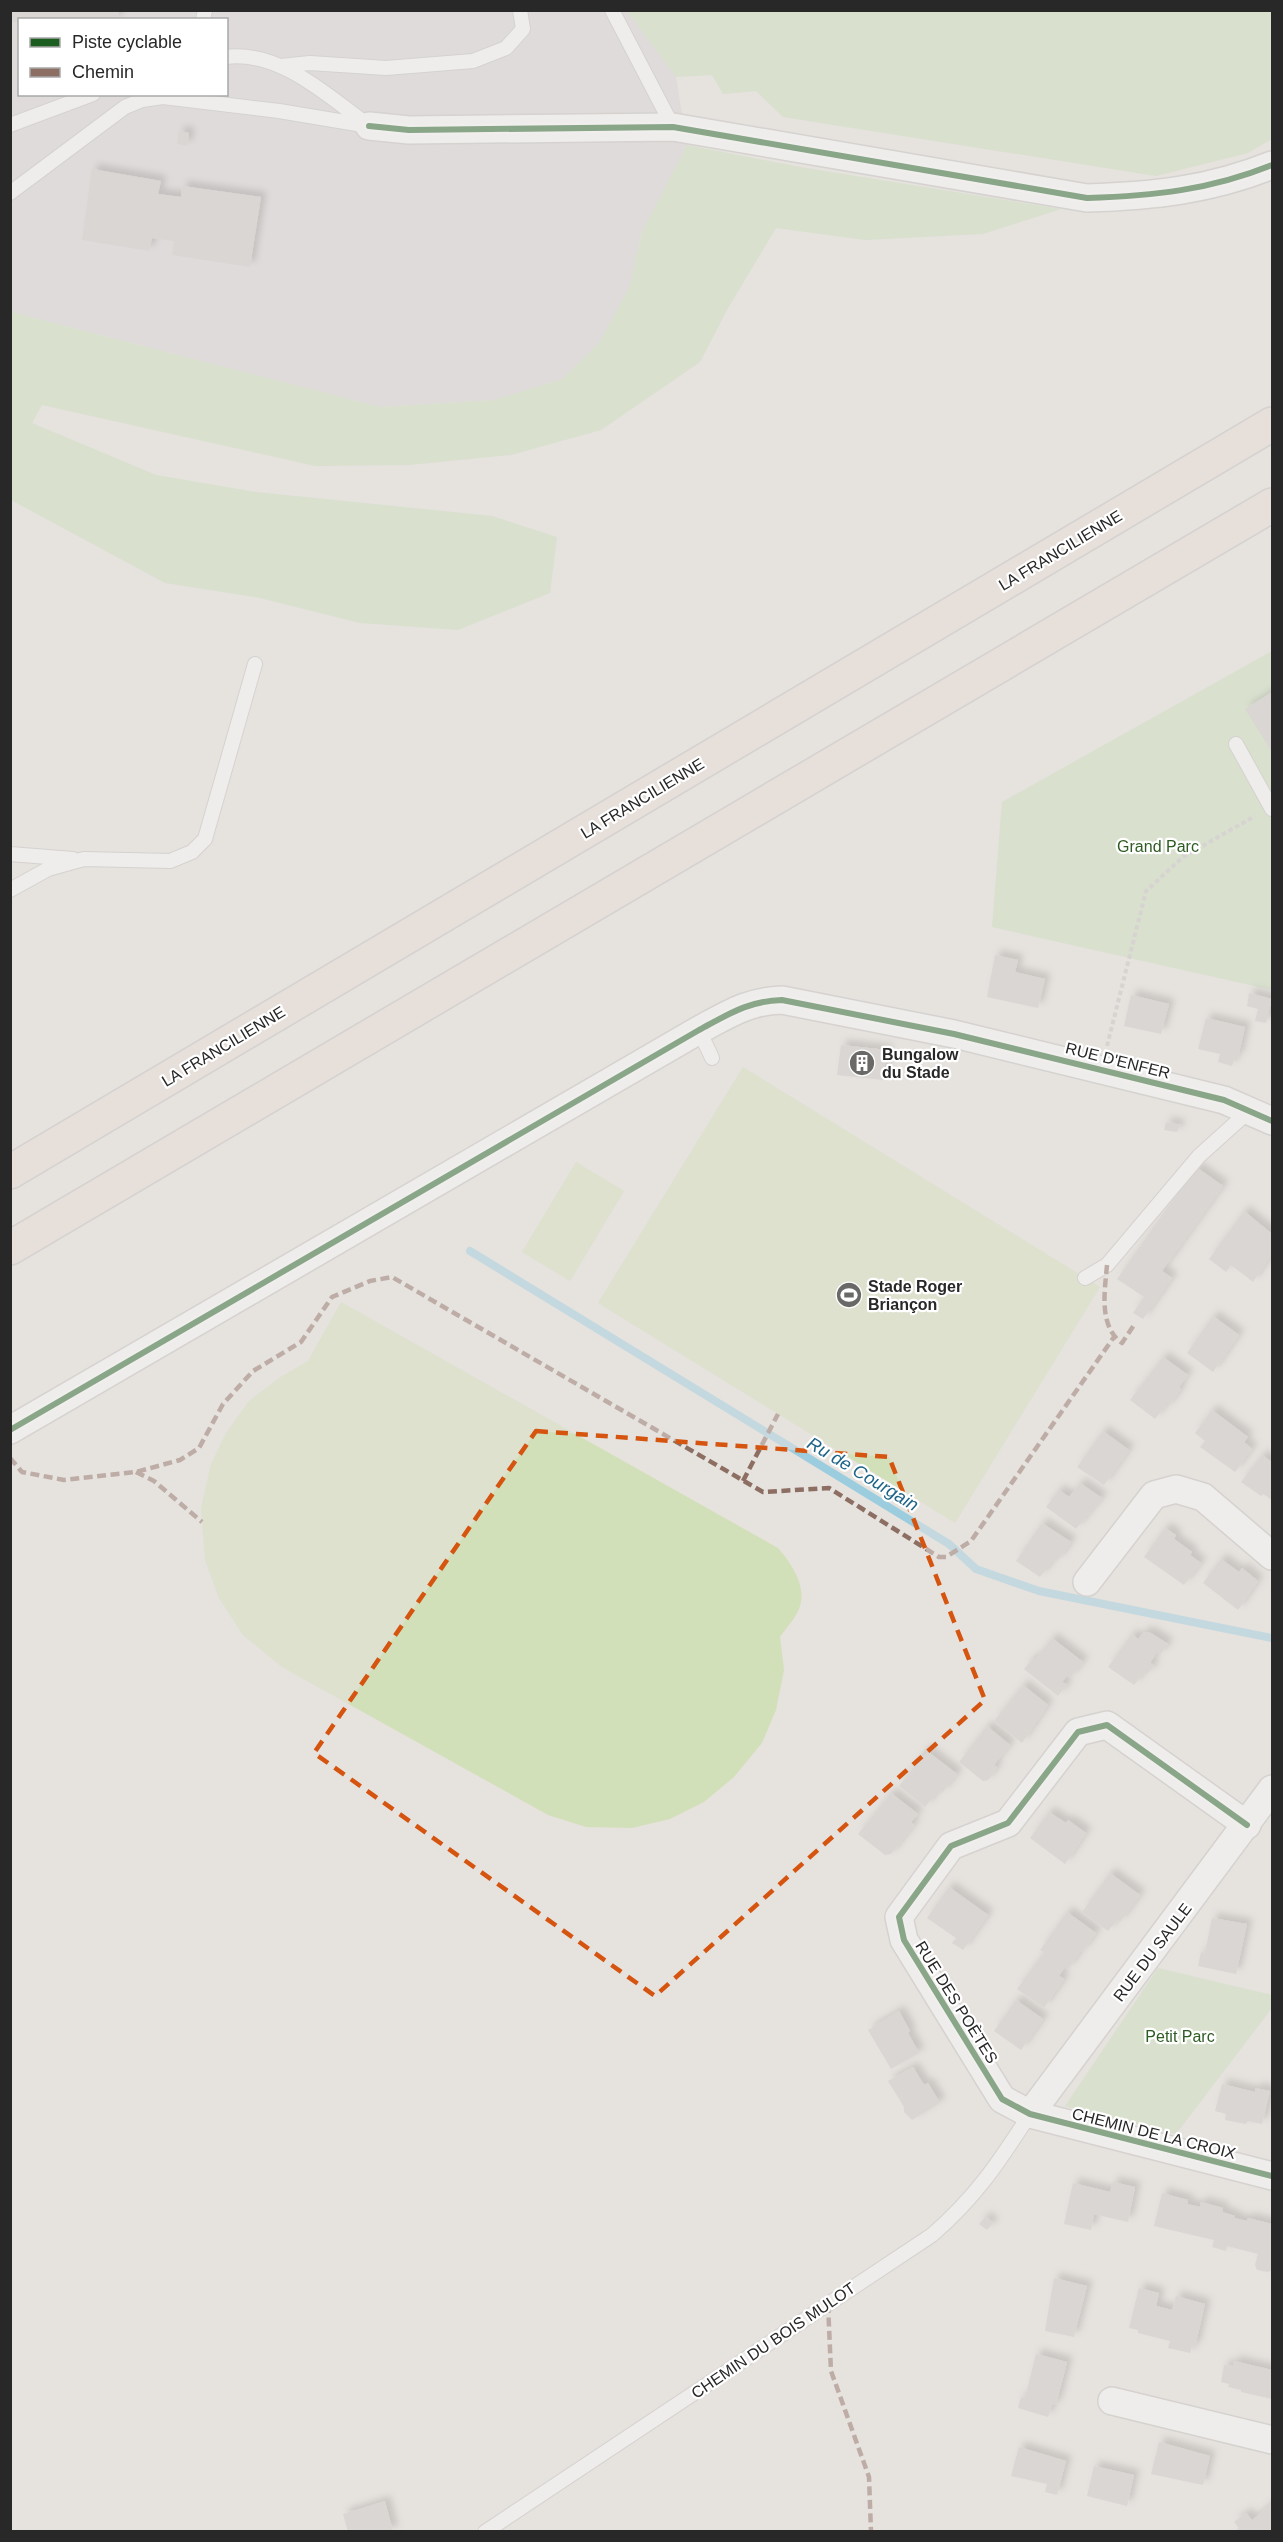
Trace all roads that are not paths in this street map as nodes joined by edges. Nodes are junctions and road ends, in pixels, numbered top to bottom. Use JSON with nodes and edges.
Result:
{"nodes":[{"id":1,"x":520,"y":10,"type":"edge"},
{"id":2,"x":612,"y":10,"type":"edge"},
{"id":3,"x":228,"y":57,"type":"edge"},
{"id":4,"x":281,"y":66,"type":"junction"},
{"id":5,"x":88,"y":96,"type":"edge"},
{"id":6,"x":10,"y":125,"type":"edge"},
{"id":7,"x":369,"y":126,"type":"junction"},
{"id":8,"x":673,"y":127,"type":"junction"},
{"id":9,"x":1272,"y":165,"type":"edge"},
{"id":10,"x":10,"y":193,"type":"edge"},
{"id":11,"x":1272,"y":424,"type":"edge"},
{"id":12,"x":1272,"y":505,"type":"edge"},
{"id":13,"x":255,"y":664,"type":"dead end"},
{"id":14,"x":1236,"y":744,"type":"dead end"},
{"id":15,"x":1272,"y":808,"type":"edge"},
{"id":16,"x":10,"y":854,"type":"edge"},
{"id":17,"x":84,"y":860,"type":"junction"},
{"id":18,"x":10,"y":890,"type":"edge"},
{"id":19,"x":699,"y":1030,"type":"junction"},
{"id":20,"x":712,"y":1058,"type":"dead end"},
{"id":21,"x":1261,"y":1116,"type":"edge"},
{"id":22,"x":10,"y":1172,"type":"edge"},
{"id":23,"x":10,"y":1248,"type":"edge"},
{"id":24,"x":1085,"y":1278,"type":"dead end"},
{"id":25,"x":10,"y":1430,"type":"edge"},
{"id":26,"x":1272,"y":1556,"type":"edge"},
{"id":27,"x":1087,"y":1582,"type":"dead end"},
{"id":28,"x":1272,"y":1789,"type":"edge"},
{"id":29,"x":1247,"y":1825,"type":"junction"},
{"id":30,"x":1030,"y":2114,"type":"junction"},
{"id":31,"x":1272,"y":2176,"type":"edge"},
{"id":32,"x":1112,"y":2401,"type":"dead end"},
{"id":33,"x":1272,"y":2440,"type":"edge"},
{"id":34,"x":484,"y":2532,"type":"edge"}],
"edges":[{"from":1,"to":4,"type":"lane"},
{"from":2,"to":8,"type":"lane"},
{"from":3,"to":4,"type":"lane"},
{"from":4,"to":7,"type":"lane"},
{"from":5,"to":6,"type":"lane"},
{"from":7,"to":8,"type":"street"},
{"from":7,"to":10,"type":"lane"},
{"from":8,"to":9,"type":"street"},
{"from":11,"to":22,"type":"highway","name":"LA FRANCILIENNE"},
{"from":12,"to":23,"type":"highway"},
{"from":13,"to":17,"type":"lane"},
{"from":14,"to":15,"type":"lane"},
{"from":16,"to":17,"type":"lane"},
{"from":17,"to":18,"type":"lane"},
{"from":19,"to":20,"type":"lane"},
{"from":19,"to":21,"type":"street","name":"RUE D'ENFER"},
{"from":19,"to":25,"type":"street","name":"RUE D'ENFER"},
{"from":21,"to":24,"type":"lane"},
{"from":26,"to":27,"type":"street"},
{"from":28,"to":29,"type":"street","name":"RUE DU SAULE"},
{"from":29,"to":30,"type":"street","name":"RUE DU SAULE"},
{"from":29,"to":30,"type":"street","name":"RUE DES POÈTES"},
{"from":30,"to":31,"type":"street","name":"CHEMIN DE LA CROIX"},
{"from":30,"to":34,"type":"lane","name":"CHEMIN DU BOIS MULOT"},
{"from":32,"to":33,"type":"street"}]}
